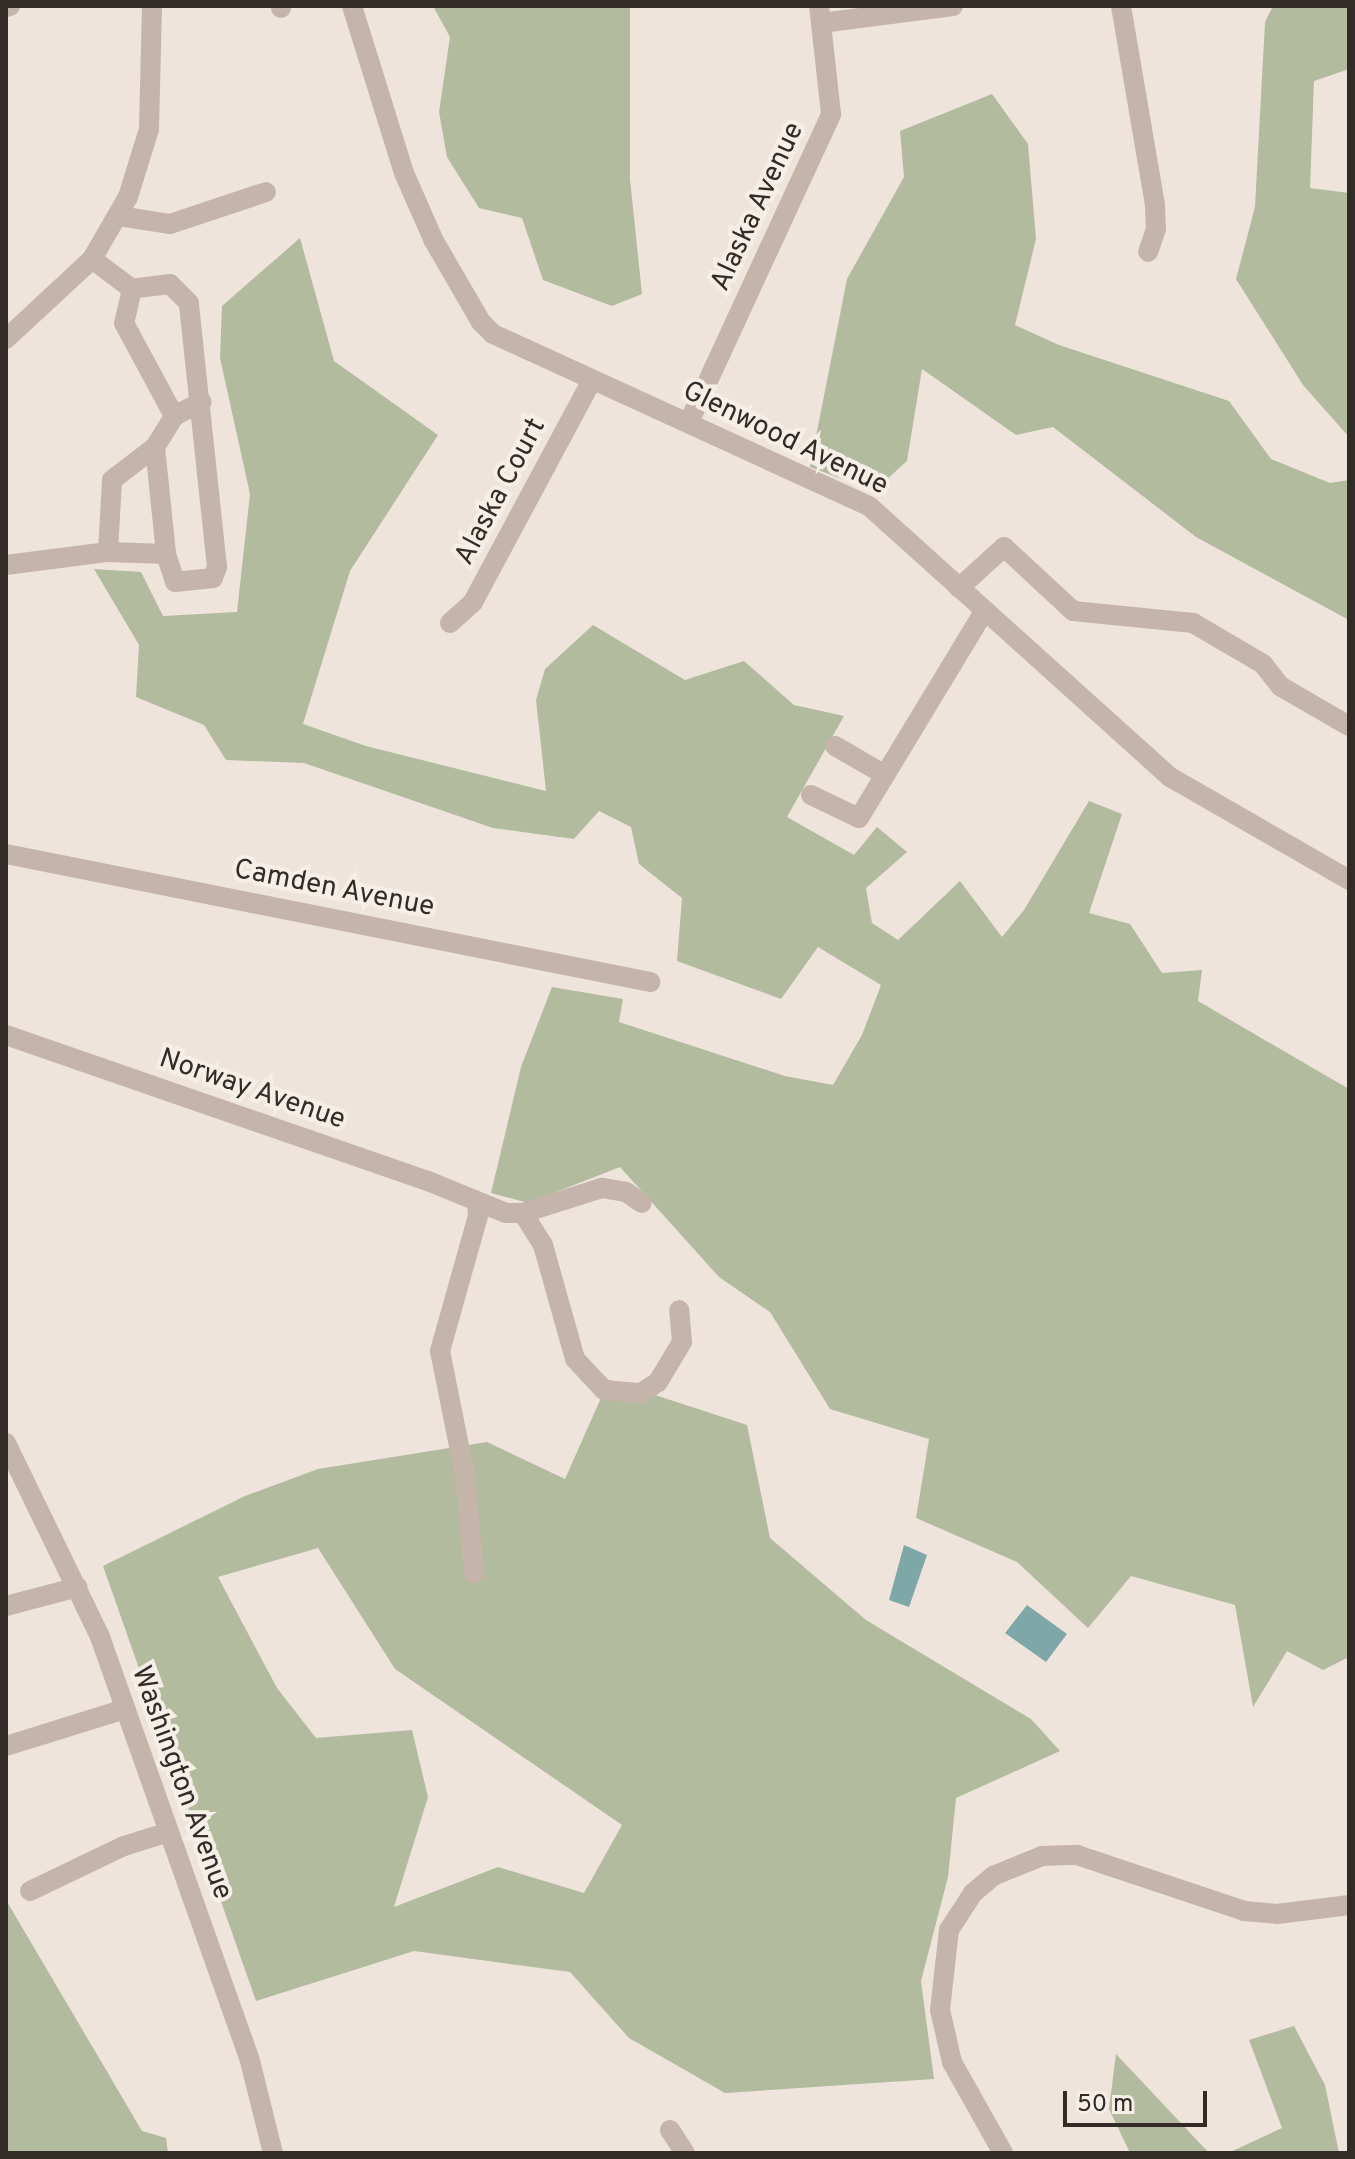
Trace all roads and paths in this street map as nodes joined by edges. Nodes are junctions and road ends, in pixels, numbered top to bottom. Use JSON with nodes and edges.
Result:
{"nodes":[{"id":1,"x":152,"y":6,"type":"edge"},
{"id":2,"x":352,"y":6,"type":"edge"},
{"id":3,"x":953,"y":6,"type":"edge"},
{"id":4,"x":1121,"y":6,"type":"edge"},
{"id":5,"x":820,"y":15,"type":"edge"},
{"id":6,"x":266,"y":192,"type":"dead end"},
{"id":7,"x":119,"y":216,"type":"junction"},
{"id":8,"x":1148,"y":252,"type":"dead end"},
{"id":9,"x":92,"y":259,"type":"junction"},
{"id":10,"x":132,"y":289,"type":"junction"},
{"id":11,"x":6,"y":339,"type":"edge"},
{"id":12,"x":592,"y":380,"type":"junction"},
{"id":13,"x":202,"y":402,"type":"junction"},
{"id":14,"x":174,"y":416,"type":"junction"},
{"id":15,"x":689,"y":422,"type":"junction"},
{"id":16,"x":155,"y":447,"type":"junction"},
{"id":17,"x":108,"y":552,"type":"junction"},
{"id":18,"x":166,"y":554,"type":"junction"},
{"id":19,"x":6,"y":565,"type":"edge"},
{"id":20,"x":959,"y":588,"type":"junction"},
{"id":21,"x":984,"y":612,"type":"junction"},
{"id":22,"x":450,"y":623,"type":"dead end"},
{"id":23,"x":1349,"y":726,"type":"edge"},
{"id":24,"x":835,"y":746,"type":"dead end"},
{"id":25,"x":885,"y":775,"type":"junction"},
{"id":26,"x":811,"y":795,"type":"dead end"},
{"id":27,"x":6,"y":854,"type":"edge"},
{"id":28,"x":1349,"y":880,"type":"edge"},
{"id":29,"x":650,"y":982,"type":"dead end"},
{"id":30,"x":6,"y":1035,"type":"edge"},
{"id":31,"x":477,"y":1203,"type":"junction"},
{"id":32,"x":642,"y":1203,"type":"dead end"},
{"id":33,"x":523,"y":1213,"type":"junction"},
{"id":34,"x":679,"y":1310,"type":"dead end"},
{"id":35,"x":6,"y":1443,"type":"edge"},
{"id":36,"x":474,"y":1573,"type":"dead end"},
{"id":37,"x":78,"y":1587,"type":"junction"},
{"id":38,"x":6,"y":1606,"type":"edge"},
{"id":39,"x":125,"y":1709,"type":"junction"},
{"id":40,"x":6,"y":1746,"type":"edge"},
{"id":41,"x":169,"y":1832,"type":"junction"},
{"id":42,"x":30,"y":1891,"type":"dead end"},
{"id":43,"x":1349,"y":1905,"type":"edge"},
{"id":44,"x":670,"y":2130,"type":"dead end"},
{"id":45,"x":273,"y":2153,"type":"edge"},
{"id":46,"x":685,"y":2153,"type":"edge"},
{"id":47,"x":1003,"y":2153,"type":"edge"}],
"edges":[{"from":1,"to":7,"type":"street"},
{"from":2,"to":12,"type":"street","name":"Glenwood Avenue"},
{"from":3,"to":5,"type":"street"},
{"from":4,"to":8,"type":"street"},
{"from":5,"to":15,"type":"street","name":"Alaska Avenue"},
{"from":6,"to":7,"type":"street"},
{"from":7,"to":9,"type":"street"},
{"from":9,"to":10,"type":"street"},
{"from":9,"to":11,"type":"street"},
{"from":10,"to":13,"type":"street"},
{"from":10,"to":14,"type":"street"},
{"from":12,"to":15,"type":"street","name":"Glenwood Avenue"},
{"from":12,"to":22,"type":"street","name":"Alaska Court"},
{"from":13,"to":14,"type":"street"},
{"from":13,"to":18,"type":"street"},
{"from":14,"to":16,"type":"street"},
{"from":15,"to":20,"type":"street","name":"Glenwood Avenue"},
{"from":16,"to":17,"type":"street"},
{"from":16,"to":18,"type":"street"},
{"from":17,"to":18,"type":"street"},
{"from":17,"to":19,"type":"street"},
{"from":20,"to":21,"type":"street","name":"Glenwood Avenue"},
{"from":20,"to":23,"type":"street"},
{"from":21,"to":25,"type":"street"},
{"from":21,"to":28,"type":"street","name":"Glenwood Avenue"},
{"from":24,"to":25,"type":"street"},
{"from":25,"to":26,"type":"street"},
{"from":27,"to":29,"type":"street","name":"Camden Avenue"},
{"from":30,"to":31,"type":"street","name":"Norway Avenue"},
{"from":31,"to":33,"type":"street","name":"Norway Avenue"},
{"from":31,"to":36,"type":"street"},
{"from":32,"to":33,"type":"street"},
{"from":33,"to":34,"type":"street"},
{"from":35,"to":37,"type":"street","name":"Washington Avenue"},
{"from":37,"to":38,"type":"street"},
{"from":37,"to":39,"type":"street","name":"Washington Avenue"},
{"from":39,"to":40,"type":"street"},
{"from":39,"to":41,"type":"street","name":"Washington Avenue"},
{"from":41,"to":42,"type":"street"},
{"from":41,"to":45,"type":"street","name":"Washington Avenue"},
{"from":43,"to":47,"type":"street"},
{"from":44,"to":46,"type":"street"}]}
